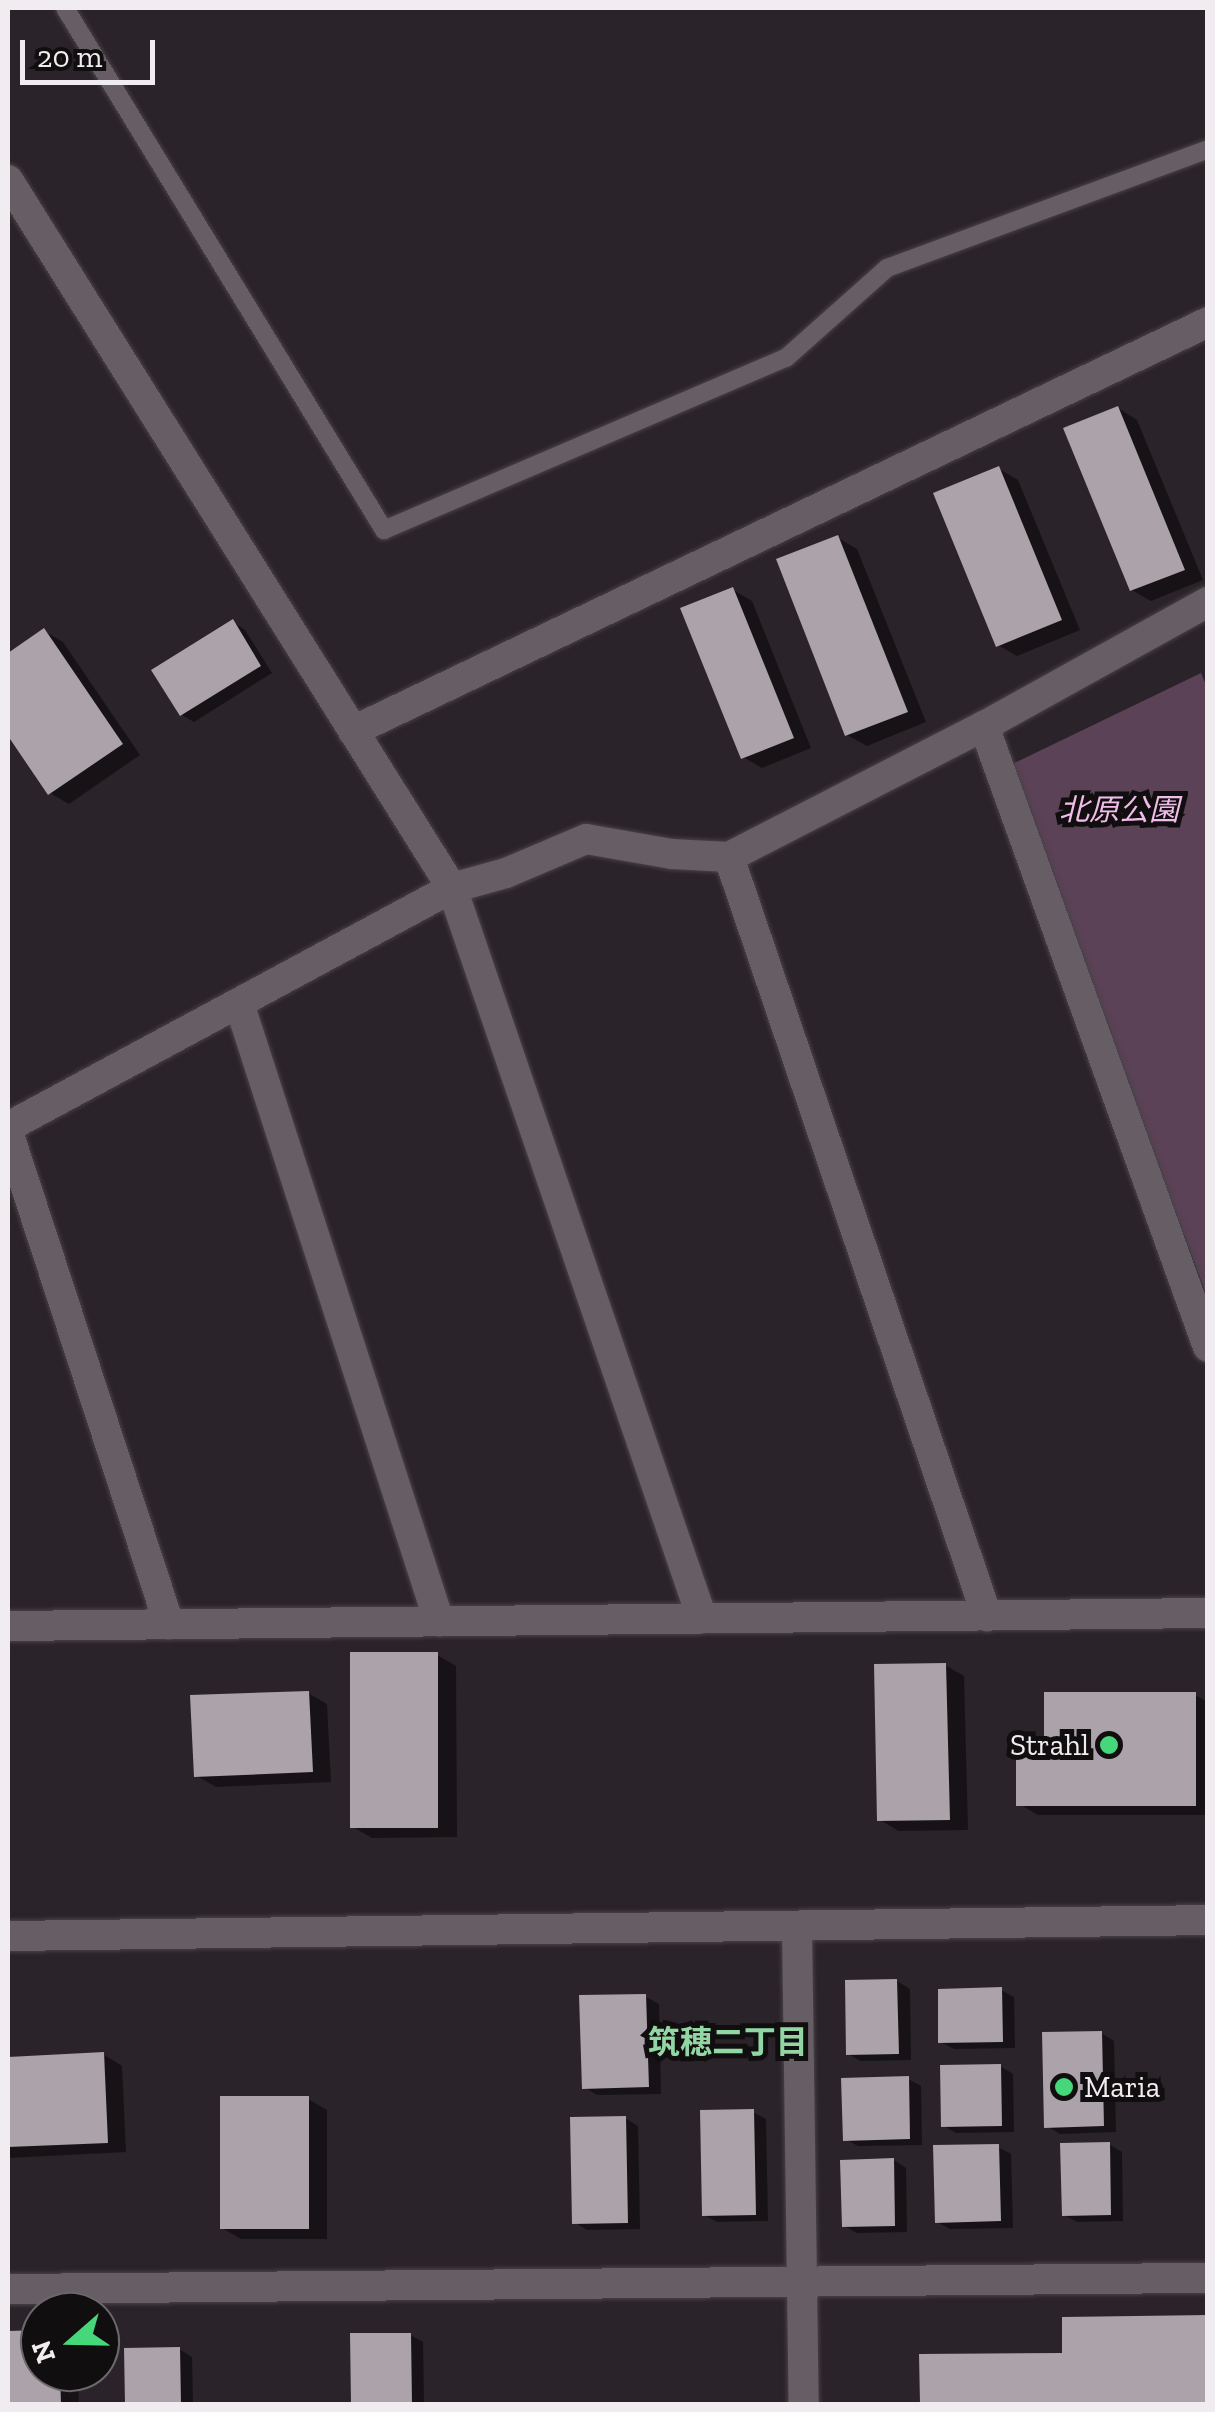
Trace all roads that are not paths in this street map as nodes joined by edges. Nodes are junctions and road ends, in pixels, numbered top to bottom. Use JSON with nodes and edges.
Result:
{"nodes":[{"id":1,"x":65,"y":8,"type":"edge"},
{"id":2,"x":1208,"y":149,"type":"edge"},
{"id":3,"x":8,"y":180,"type":"edge"},
{"id":4,"x":1208,"y":322,"type":"edge"},
{"id":5,"x":1207,"y":602,"type":"edge"},
{"id":6,"x":984,"y":726,"type":"junction"},
{"id":7,"x":354,"y":731,"type":"junction"},
{"id":8,"x":729,"y":857,"type":"junction"},
{"id":9,"x":452,"y":888,"type":"junction"},
{"id":10,"x":239,"y":1003,"type":"junction"},
{"id":11,"x":8,"y":1129,"type":"edge"},
{"id":12,"x":1208,"y":1346,"type":"edge"},
{"id":13,"x":1208,"y":1613,"type":"edge"},
{"id":14,"x":987,"y":1616,"type":"junction"},
{"id":15,"x":702,"y":1618,"type":"junction"},
{"id":16,"x":439,"y":1621,"type":"junction"},
{"id":17,"x":169,"y":1624,"type":"junction"},
{"id":18,"x":8,"y":1626,"type":"edge"},
{"id":19,"x":1208,"y":1920,"type":"edge"},
{"id":20,"x":796,"y":1927,"type":"junction"},
{"id":21,"x":8,"y":1936,"type":"edge"},
{"id":22,"x":1208,"y":2278,"type":"edge"},
{"id":23,"x":802,"y":2282,"type":"junction"},
{"id":24,"x":8,"y":2289,"type":"edge"},
{"id":25,"x":804,"y":2404,"type":"edge"}],
"edges":[{"from":1,"to":2,"type":"lane"},
{"from":3,"to":7,"type":"street"},
{"from":4,"to":7,"type":"street"},
{"from":5,"to":6,"type":"street"},
{"from":6,"to":8,"type":"street"},
{"from":6,"to":12,"type":"street"},
{"from":7,"to":9,"type":"street"},
{"from":8,"to":9,"type":"street"},
{"from":8,"to":14,"type":"street"},
{"from":9,"to":10,"type":"street"},
{"from":9,"to":15,"type":"street"},
{"from":10,"to":11,"type":"street"},
{"from":10,"to":16,"type":"street"},
{"from":11,"to":17,"type":"street"},
{"from":13,"to":14,"type":"street"},
{"from":14,"to":15,"type":"street"},
{"from":15,"to":16,"type":"street"},
{"from":16,"to":17,"type":"street"},
{"from":17,"to":18,"type":"street"},
{"from":19,"to":20,"type":"street"},
{"from":20,"to":21,"type":"street"},
{"from":20,"to":23,"type":"street"},
{"from":22,"to":23,"type":"street"},
{"from":23,"to":24,"type":"street"},
{"from":23,"to":25,"type":"street"}]}
